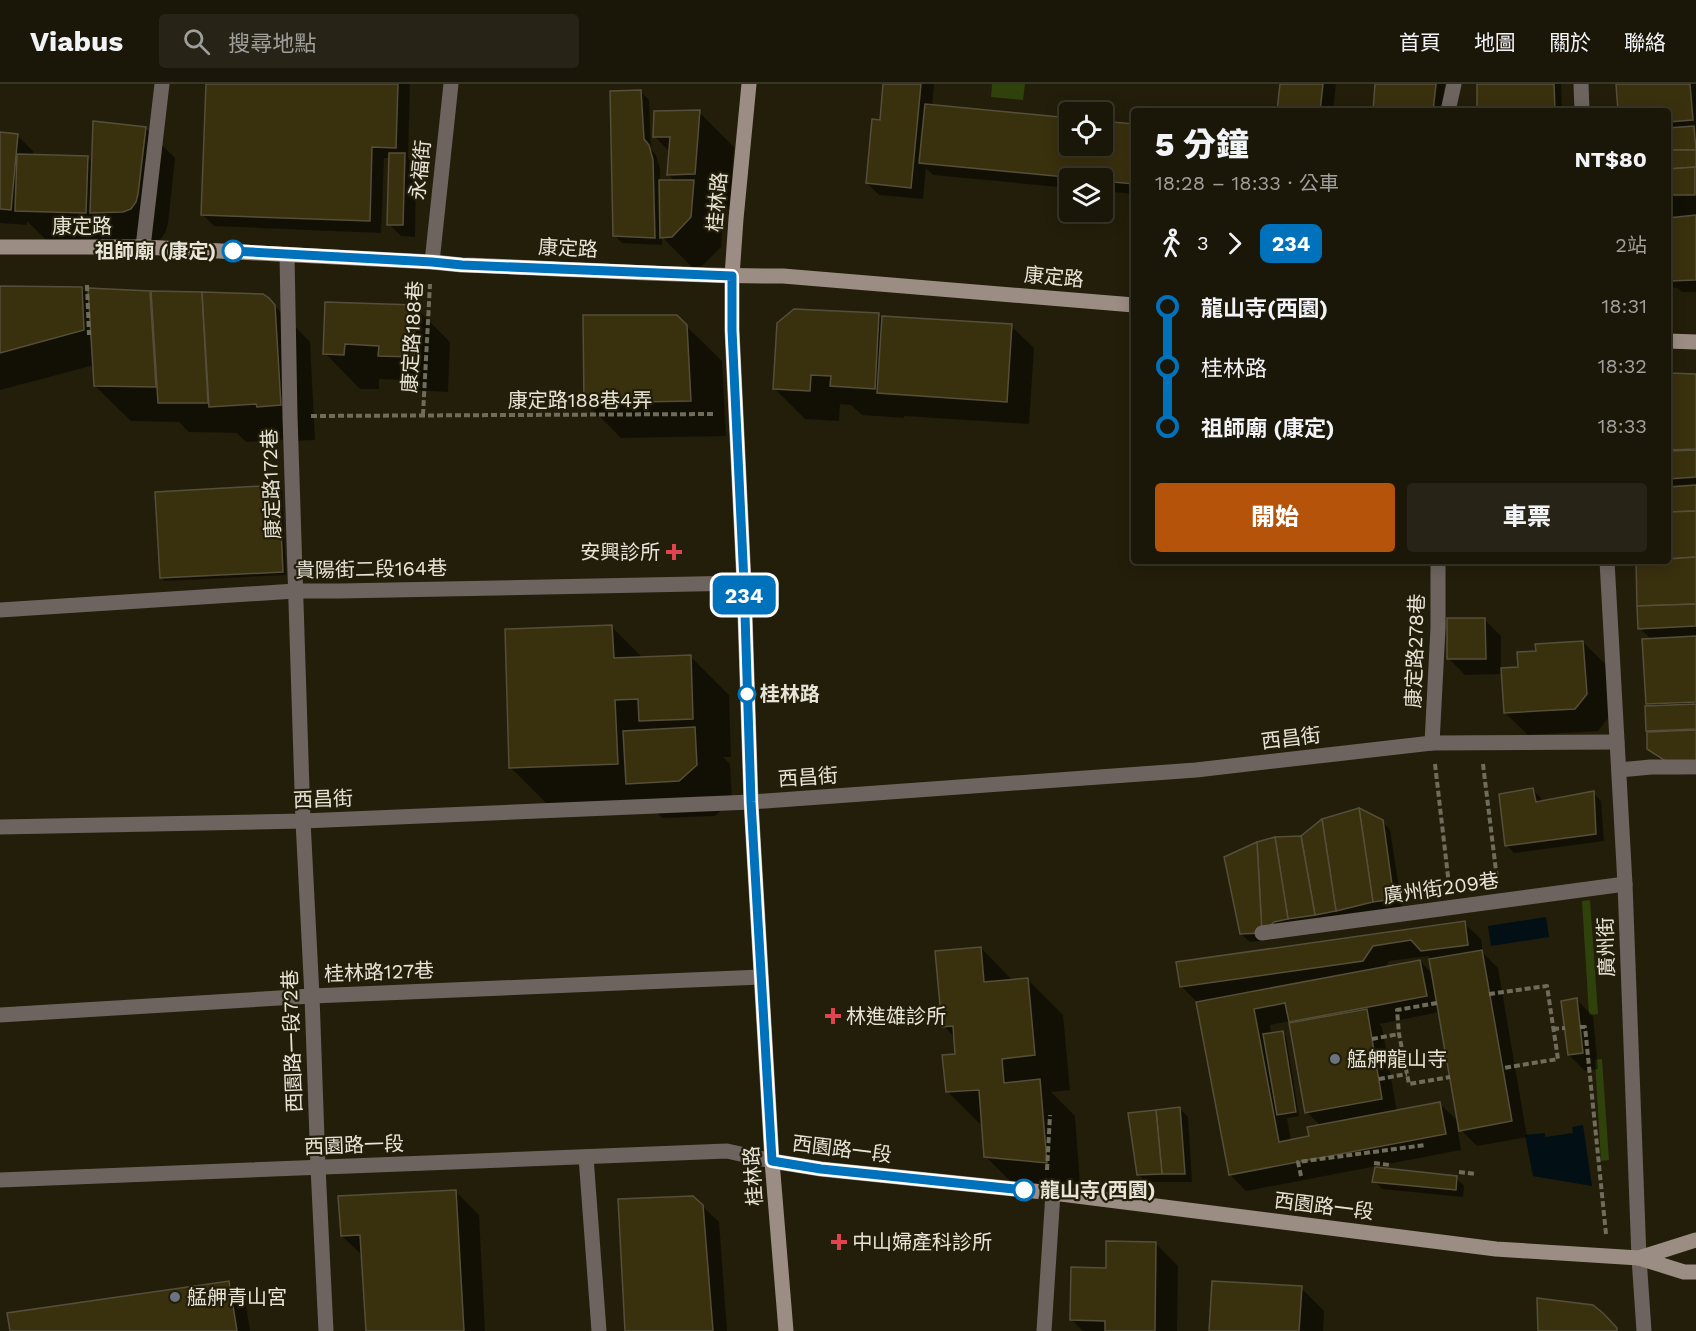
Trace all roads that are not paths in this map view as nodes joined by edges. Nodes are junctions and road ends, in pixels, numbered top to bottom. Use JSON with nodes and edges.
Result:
{"nodes":[{"id":1,"x":162,"y":84,"type":"edge"},
{"id":2,"x":451,"y":84,"type":"edge"},
{"id":3,"x":749,"y":84,"type":"edge"},
{"id":4,"x":1454,"y":84,"type":"edge"},
{"id":5,"x":1581,"y":84,"type":"edge"},
{"id":6,"x":1449,"y":108,"type":"edge"},
{"id":7,"x":1582,"y":108,"type":"edge"},
{"id":8,"x":0,"y":247,"type":"edge"},
{"id":9,"x":143,"y":247,"type":"junction"},
{"id":10,"x":287,"y":254,"type":"junction"},
{"id":11,"x":432,"y":262,"type":"junction"},
{"id":12,"x":732,"y":276,"type":"junction"},
{"id":13,"x":1131,"y":305,"type":"edge"},
{"id":14,"x":1671,"y":341,"type":"edge"},
{"id":15,"x":1696,"y":342,"type":"edge"},
{"id":16,"x":1438,"y":564,"type":"edge"},
{"id":17,"x":1607,"y":564,"type":"edge"},
{"id":18,"x":744,"y":583,"type":"junction"},
{"id":19,"x":295,"y":591,"type":"junction"},
{"id":20,"x":0,"y":610,"type":"edge"},
{"id":21,"x":1617,"y":741,"type":"junction"},
{"id":22,"x":1432,"y":743,"type":"junction"},
{"id":23,"x":1696,"y":767,"type":"edge"},
{"id":24,"x":1619,"y":770,"type":"junction"},
{"id":25,"x":751,"y":802,"type":"junction"},
{"id":26,"x":303,"y":821,"type":"junction"},
{"id":27,"x":0,"y":827,"type":"edge"},
{"id":28,"x":1624,"y":884,"type":"junction"},
{"id":29,"x":1262,"y":933,"type":"dead end"},
{"id":30,"x":760,"y":977,"type":"junction"},
{"id":31,"x":312,"y":996,"type":"junction"},
{"id":32,"x":0,"y":1015,"type":"edge"},
{"id":33,"x":586,"y":1157,"type":"junction"},
{"id":34,"x":772,"y":1161,"type":"junction"},
{"id":35,"x":318,"y":1167,"type":"junction"},
{"id":36,"x":0,"y":1180,"type":"edge"},
{"id":37,"x":1050,"y":1192,"type":"junction"},
{"id":38,"x":1696,"y":1240,"type":"edge"},
{"id":39,"x":1639,"y":1258,"type":"junction"},
{"id":40,"x":1696,"y":1272,"type":"edge"},
{"id":41,"x":327,"y":1331,"type":"edge"},
{"id":42,"x":599,"y":1331,"type":"edge"},
{"id":43,"x":786,"y":1331,"type":"edge"},
{"id":44,"x":1044,"y":1331,"type":"edge"},
{"id":45,"x":1644,"y":1331,"type":"edge"}],
"edges":[{"from":1,"to":9,"type":"street"},
{"from":2,"to":11,"type":"street","name":"永福街"},
{"from":3,"to":12,"type":"street","name":"桂林路"},
{"from":4,"to":6,"type":"street"},
{"from":5,"to":7,"type":"street"},
{"from":8,"to":9,"type":"street","name":"康定路"},
{"from":9,"to":10,"type":"street","name":"康定路"},
{"from":10,"to":11,"type":"street","name":"康定路"},
{"from":10,"to":19,"type":"street","name":"康定路172巷"},
{"from":11,"to":12,"type":"street","name":"康定路"},
{"from":12,"to":13,"type":"street","name":"康定路"},
{"from":12,"to":18,"type":"street","name":"桂林路"},
{"from":14,"to":15,"type":"street"},
{"from":16,"to":22,"type":"street","name":"康定路278巷"},
{"from":17,"to":21,"type":"street","name":"廣州街"},
{"from":18,"to":19,"type":"street","name":"貴陽街二段164巷"},
{"from":18,"to":25,"type":"street","name":"桂林路"},
{"from":19,"to":20,"type":"street","name":"貴陽街二段164巷"},
{"from":19,"to":26,"type":"street","name":"康定路172巷"},
{"from":21,"to":22,"type":"street","name":"西昌街"},
{"from":21,"to":24,"type":"street","name":"廣州街"},
{"from":22,"to":25,"type":"street","name":"西昌街"},
{"from":23,"to":24,"type":"street"},
{"from":24,"to":28,"type":"street","name":"廣州街"},
{"from":25,"to":26,"type":"street","name":"西昌街"},
{"from":25,"to":30,"type":"street","name":"桂林路"},
{"from":26,"to":27,"type":"street","name":"西昌街"},
{"from":26,"to":31,"type":"street","name":"西園路一段72巷"},
{"from":28,"to":29,"type":"street","name":"廣州街209巷"},
{"from":28,"to":39,"type":"street","name":"廣州街"},
{"from":30,"to":31,"type":"street","name":"桂林路127巷"},
{"from":30,"to":34,"type":"street","name":"桂林路"},
{"from":31,"to":32,"type":"street","name":"桂林路127巷"},
{"from":31,"to":35,"type":"street","name":"西園路一段72巷"},
{"from":33,"to":34,"type":"street","name":"西園路一段"},
{"from":33,"to":35,"type":"street","name":"西園路一段"},
{"from":33,"to":42,"type":"street"},
{"from":34,"to":37,"type":"street","name":"西園路一段"},
{"from":34,"to":43,"type":"street","name":"桂林路"},
{"from":35,"to":36,"type":"street","name":"西園路一段"},
{"from":35,"to":41,"type":"street","name":"西園路一段72巷"},
{"from":37,"to":39,"type":"street","name":"西園路一段"},
{"from":37,"to":44,"type":"street"},
{"from":38,"to":39,"type":"street","name":"西園路一段"},
{"from":39,"to":40,"type":"street","name":"西園路一段"},
{"from":39,"to":45,"type":"street","name":"廣州街"}]}
